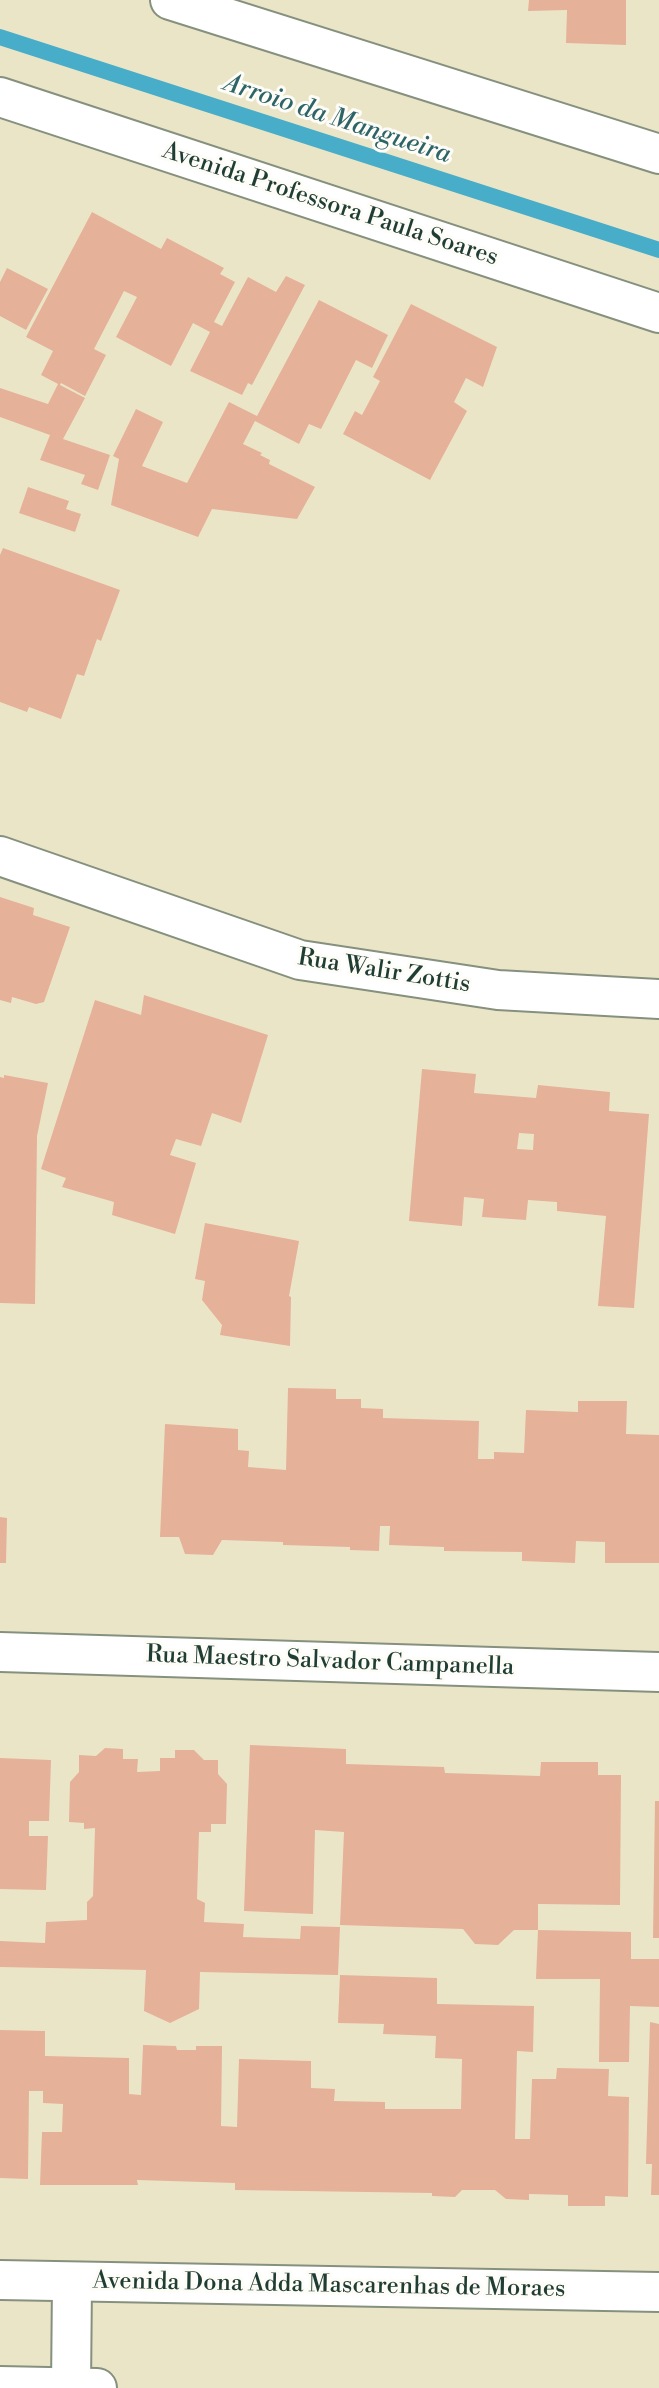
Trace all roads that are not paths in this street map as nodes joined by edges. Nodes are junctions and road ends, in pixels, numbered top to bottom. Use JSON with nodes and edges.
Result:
{"nodes":[{"id":1,"x":170,"y":0,"type":"edge"},
{"id":2,"x":4,"y":104,"type":"edge"},
{"id":3,"x":659,"y":154,"type":"edge"},
{"id":4,"x":659,"y":313,"type":"edge"},
{"id":5,"x":0,"y":856,"type":"edge"},
{"id":6,"x":659,"y":999,"type":"edge"},
{"id":7,"x":0,"y":1652,"type":"edge"},
{"id":8,"x":659,"y":1672,"type":"edge"},
{"id":9,"x":0,"y":2280,"type":"edge"},
{"id":10,"x":72,"y":2282,"type":"junction"},
{"id":11,"x":659,"y":2292,"type":"edge"},
{"id":12,"x":0,"y":2386,"type":"edge"},
{"id":13,"x":71,"y":2388,"type":"edge"},
{"id":14,"x":97,"y":2388,"type":"edge"}],
"edges":[{"from":1,"to":3,"type":"street"},
{"from":2,"to":4,"type":"street","name":"Avenida Professora Paula Soares"},
{"from":5,"to":6,"type":"street","name":"Rua Walir Zottis"},
{"from":7,"to":8,"type":"street","name":"Rua Maestro Salvador Campanella"},
{"from":9,"to":10,"type":"street","name":"Avenida Dona Adda Mascarenhas de Moraes"},
{"from":10,"to":11,"type":"street","name":"Avenida Dona Adda Mascarenhas de Moraes"},
{"from":10,"to":13,"type":"street"},
{"from":12,"to":13,"type":"street"},
{"from":13,"to":14,"type":"street"}]}
